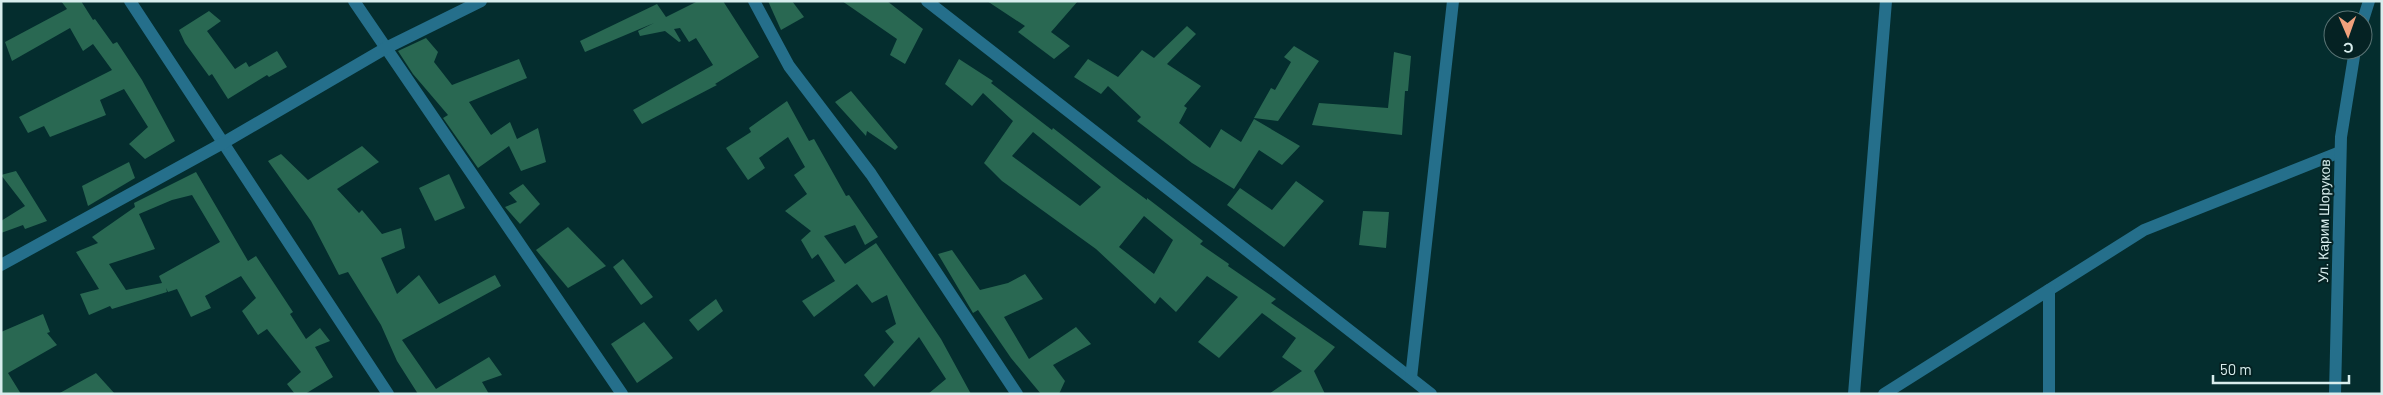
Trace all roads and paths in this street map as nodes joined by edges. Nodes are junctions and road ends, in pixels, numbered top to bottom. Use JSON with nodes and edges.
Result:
{"nodes":[{"id":1,"x":130,"y":1,"type":"edge"},
{"id":2,"x":354,"y":1,"type":"edge"},
{"id":3,"x":481,"y":1,"type":"edge"},
{"id":4,"x":754,"y":1,"type":"edge"},
{"id":5,"x":1452,"y":1,"type":"edge"},
{"id":6,"x":1886,"y":1,"type":"edge"},
{"id":7,"x":933,"y":3,"type":"edge"},
{"id":8,"x":386,"y":48,"type":"junction"},
{"id":9,"x":2353,"y":60,"type":"edge"},
{"id":10,"x":223,"y":143,"type":"junction"},
{"id":11,"x":2340,"y":152,"type":"junction"},
{"id":12,"x":1,"y":265,"type":"edge"},
{"id":13,"x":2049,"y":290,"type":"junction"},
{"id":14,"x":1411,"y":378,"type":"junction"},
{"id":15,"x":388,"y":394,"type":"edge"},
{"id":16,"x":622,"y":394,"type":"edge"},
{"id":17,"x":1017,"y":394,"type":"edge"},
{"id":18,"x":1431,"y":394,"type":"edge"},
{"id":19,"x":1854,"y":394,"type":"edge"},
{"id":20,"x":1884,"y":394,"type":"edge"},
{"id":21,"x":2049,"y":394,"type":"edge"},
{"id":22,"x":2335,"y":394,"type":"edge"}],
"edges":[{"from":1,"to":10,"type":"street"},
{"from":2,"to":8,"type":"street"},
{"from":3,"to":8,"type":"street"},
{"from":4,"to":17,"type":"street"},
{"from":5,"to":14,"type":"street"},
{"from":6,"to":19,"type":"street"},
{"from":7,"to":14,"type":"street"},
{"from":8,"to":10,"type":"street"},
{"from":8,"to":16,"type":"street"},
{"from":9,"to":11,"type":"street","name":"Ул. Карим Шоруков"},
{"from":10,"to":12,"type":"street"},
{"from":10,"to":15,"type":"street"},
{"from":11,"to":13,"type":"street"},
{"from":11,"to":22,"type":"street","name":"Ул. Карим Шоруков"},
{"from":13,"to":20,"type":"street"},
{"from":13,"to":21,"type":"street"},
{"from":14,"to":18,"type":"street"}]}
